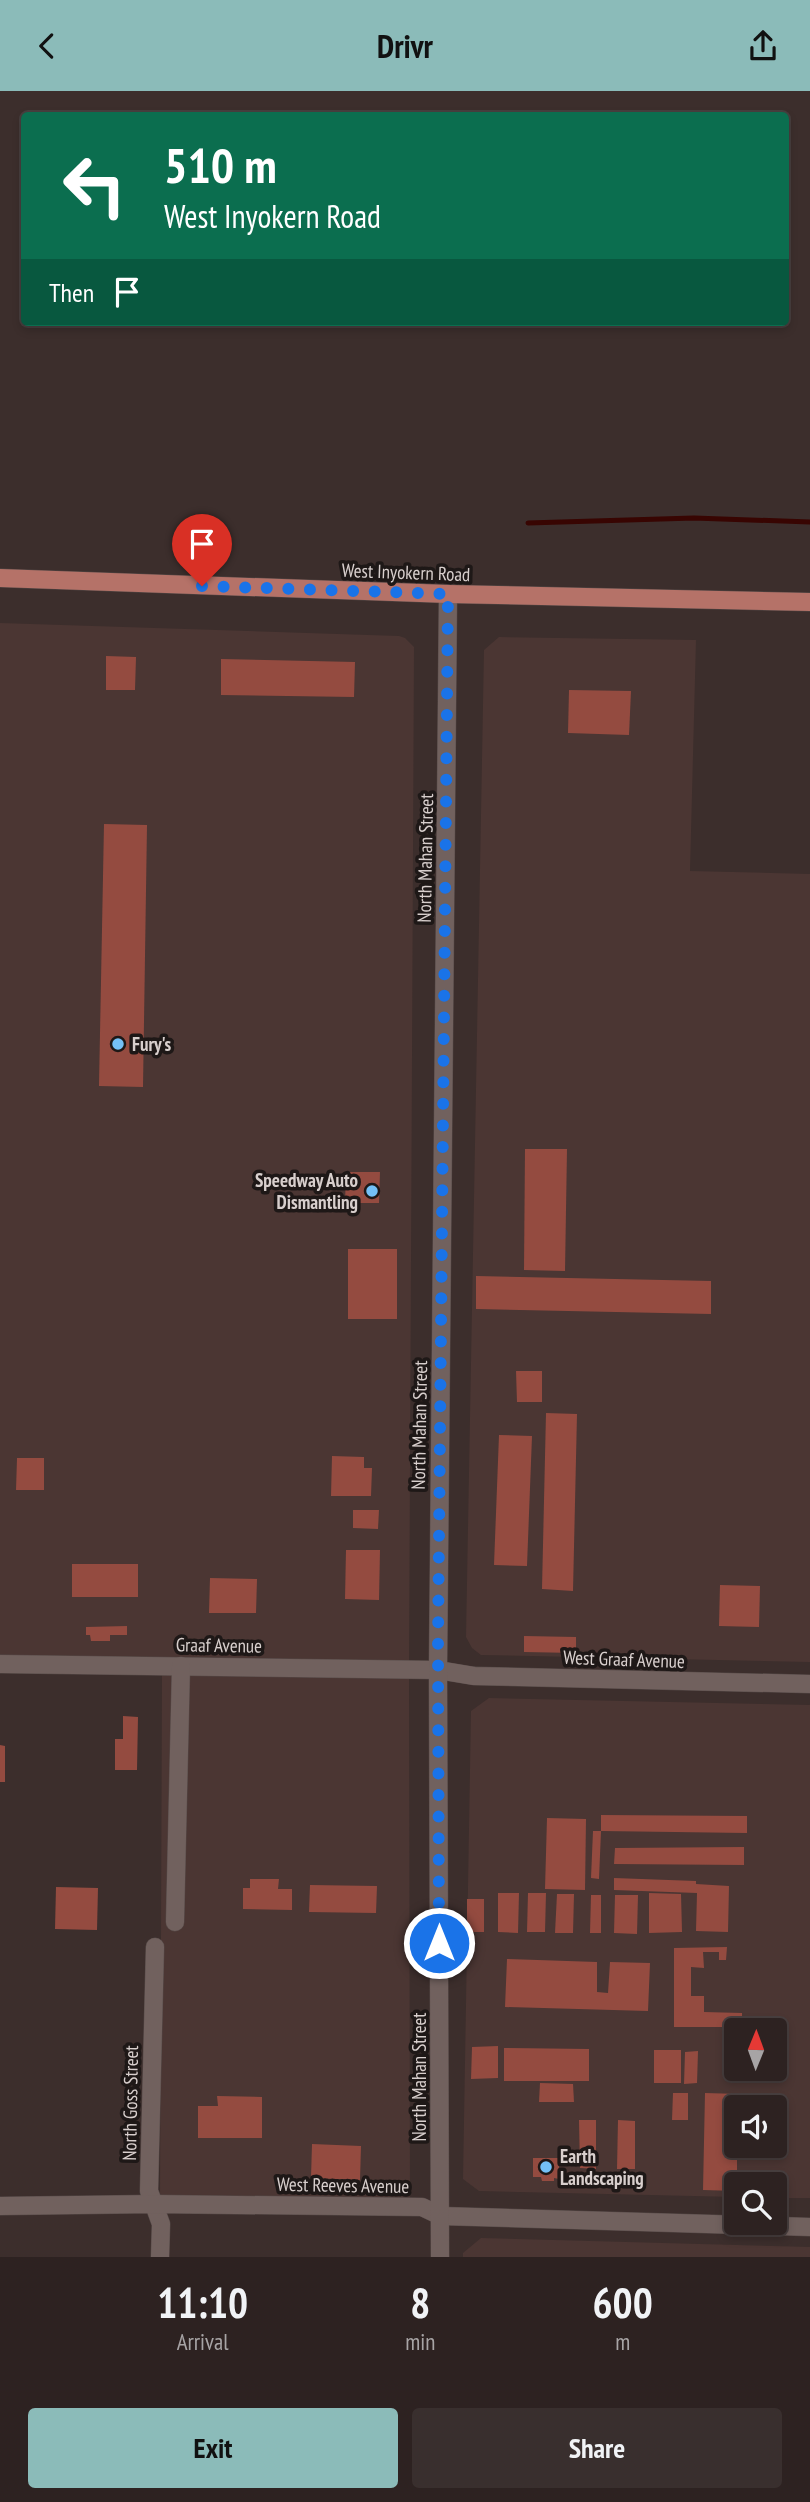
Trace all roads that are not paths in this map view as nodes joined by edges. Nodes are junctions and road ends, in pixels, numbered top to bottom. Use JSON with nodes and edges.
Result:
{"nodes":[{"id":1,"x":0,"y":578,"type":"edge"},
{"id":2,"x":448,"y":594,"type":"junction"},
{"id":3,"x":810,"y":602,"type":"edge"},
{"id":4,"x":0,"y":1664,"type":"edge"},
{"id":5,"x":181,"y":1666,"type":"junction"},
{"id":6,"x":438,"y":1670,"type":"junction"},
{"id":7,"x":810,"y":1684,"type":"edge"},
{"id":8,"x":176,"y":1922,"type":"dead end"},
{"id":9,"x":155,"y":1947,"type":"dead end"},
{"id":10,"x":154,"y":2204,"type":"junction"},
{"id":11,"x":0,"y":2206,"type":"edge"},
{"id":12,"x":441,"y":2216,"type":"junction"},
{"id":13,"x":810,"y":2227,"type":"edge"},
{"id":14,"x":160,"y":2257,"type":"edge"},
{"id":15,"x":440,"y":2257,"type":"edge"}],
"edges":[{"from":1,"to":2,"type":"main road","name":"West Inyokern Road"},
{"from":2,"to":3,"type":"main road","name":"West Inyokern Road"},
{"from":2,"to":6,"type":"street","name":"North Mahan Street"},
{"from":4,"to":5,"type":"street","name":"Graaf Avenue"},
{"from":5,"to":6,"type":"street","name":"Graaf Avenue"},
{"from":5,"to":8,"type":"street"},
{"from":6,"to":7,"type":"street","name":"West Graaf Avenue"},
{"from":6,"to":12,"type":"street","name":"North Mahan Street"},
{"from":9,"to":10,"type":"street","name":"North Goss Street"},
{"from":10,"to":11,"type":"street","name":"West Reeves Avenue"},
{"from":10,"to":12,"type":"street","name":"West Reeves Avenue"},
{"from":10,"to":14,"type":"street","name":"North Goss Street"},
{"from":12,"to":13,"type":"street","name":"West Reeves Avenue"},
{"from":12,"to":15,"type":"street","name":"North Mahan Street"}]}
